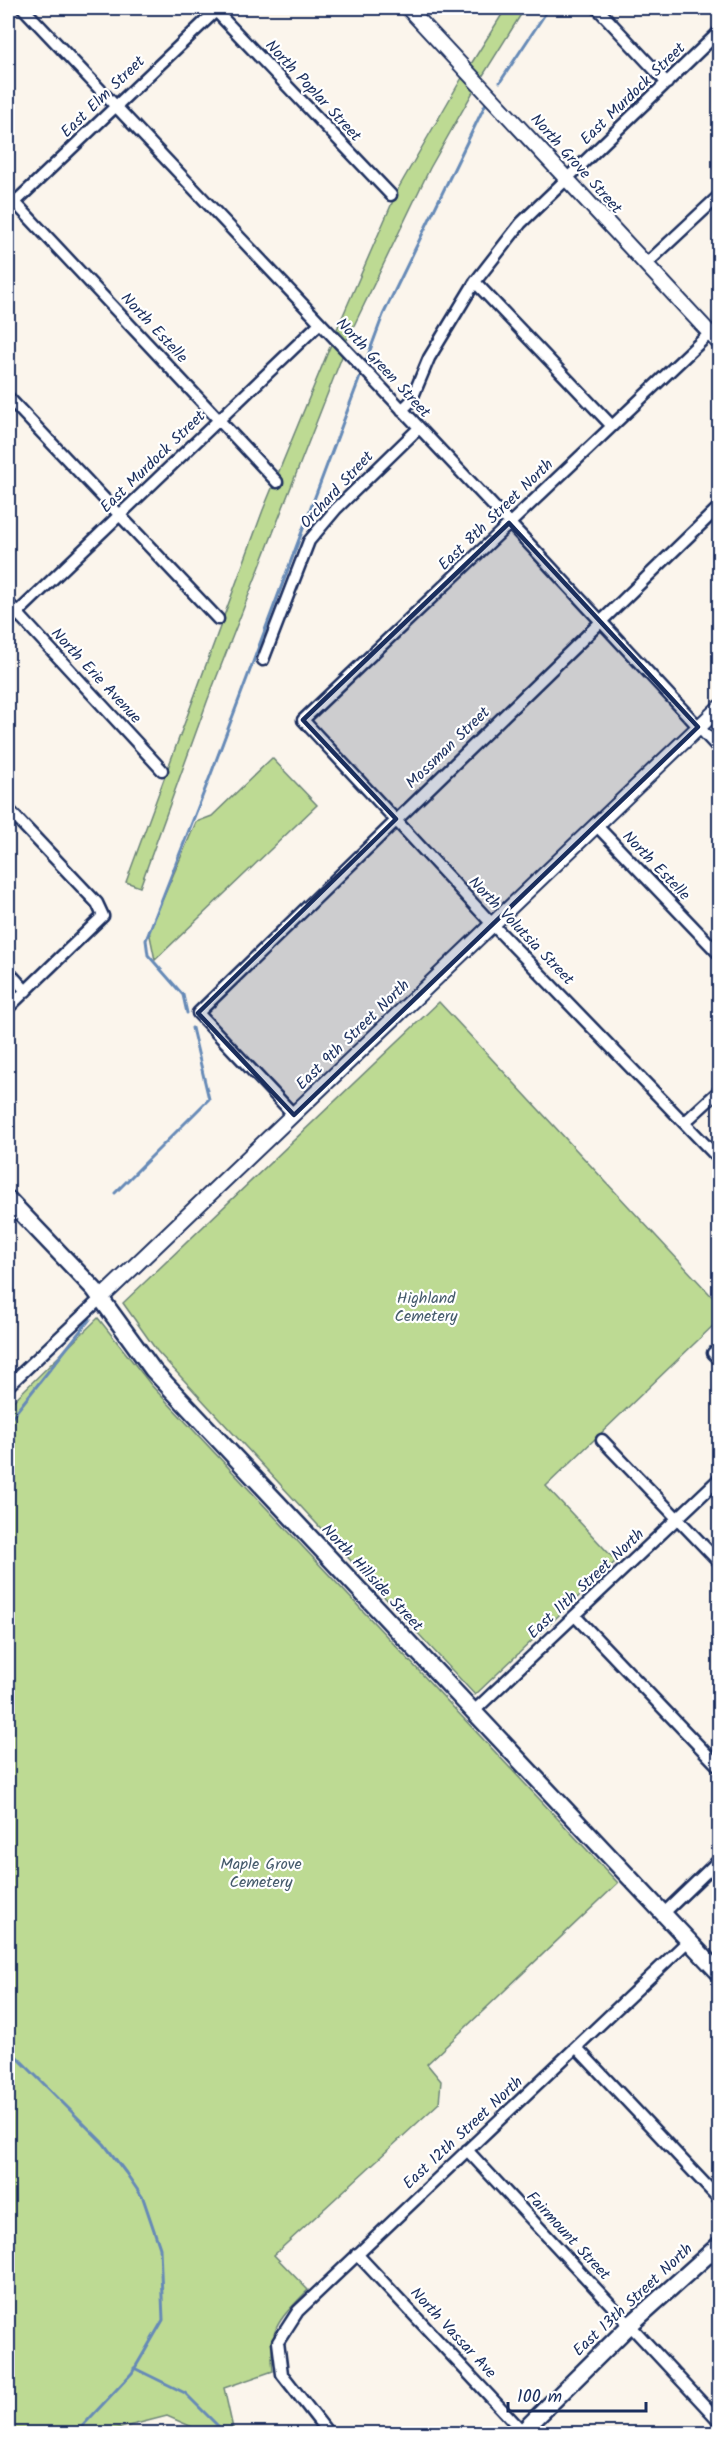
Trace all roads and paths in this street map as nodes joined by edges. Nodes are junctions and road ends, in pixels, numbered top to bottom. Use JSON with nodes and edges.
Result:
{"nodes":[{"id":1,"x":23,"y":8,"type":"edge"},
{"id":2,"x":408,"y":8,"type":"edge"},
{"id":3,"x":597,"y":8,"type":"edge"},
{"id":4,"x":216,"y":9,"type":"edge"},
{"id":5,"x":720,"y":31,"type":"edge"},
{"id":6,"x":667,"y":83,"type":"junction"},
{"id":7,"x":116,"y":106,"type":"junction"},
{"id":8,"x":567,"y":178,"type":"junction"},
{"id":9,"x":391,"y":195,"type":"dead end"},
{"id":10,"x":720,"y":195,"type":"edge"},
{"id":11,"x":10,"y":202,"type":"edge"},
{"id":12,"x":645,"y":265,"type":"junction"},
{"id":13,"x":475,"y":282,"type":"junction"},
{"id":14,"x":320,"y":323,"type":"junction"},
{"id":15,"x":715,"y":338,"type":"edge"},
{"id":16,"x":8,"y":397,"type":"edge"},
{"id":17,"x":402,"y":410,"type":"junction"},
{"id":18,"x":219,"y":420,"type":"junction"},
{"id":19,"x":612,"y":426,"type":"junction"},
{"id":20,"x":418,"y":428,"type":"junction"},
{"id":21,"x":277,"y":482,"type":"dead end"},
{"id":22,"x":720,"y":506,"type":"edge"},
{"id":23,"x":119,"y":515,"type":"junction"},
{"id":24,"x":510,"y":523,"type":"junction"},
{"id":25,"x":8,"y":603,"type":"edge"},
{"id":26,"x":17,"y":613,"type":"junction"},
{"id":27,"x":218,"y":620,"type":"dead end"},
{"id":28,"x":601,"y":621,"type":"junction"},
{"id":29,"x":8,"y":622,"type":"edge"},
{"id":30,"x":266,"y":655,"type":"dead end"},
{"id":31,"x":720,"y":707,"type":"edge"},
{"id":32,"x":303,"y":720,"type":"joint"},
{"id":33,"x":698,"y":727,"type":"junction"},
{"id":34,"x":720,"y":750,"type":"edge"},
{"id":35,"x":162,"y":770,"type":"dead end"},
{"id":36,"x":8,"y":809,"type":"edge"},
{"id":37,"x":396,"y":819,"type":"junction"},
{"id":38,"x":596,"y":825,"type":"junction"},
{"id":39,"x":492,"y":924,"type":"junction"},
{"id":40,"x":720,"y":955,"type":"edge"},
{"id":41,"x":8,"y":971,"type":"edge"},
{"id":42,"x":26,"y":991,"type":"junction"},
{"id":43,"x":8,"y":1008,"type":"edge"},
{"id":44,"x":720,"y":1090,"type":"edge"},
{"id":45,"x":294,"y":1115,"type":"junction"},
{"id":46,"x":684,"y":1123,"type":"junction"},
{"id":47,"x":720,"y":1160,"type":"edge"},
{"id":48,"x":8,"y":1199,"type":"edge"},
{"id":49,"x":101,"y":1298,"type":"junction"},
{"id":50,"x":8,"y":1386,"type":"edge"},
{"id":51,"x":602,"y":1440,"type":"dead end"},
{"id":52,"x":720,"y":1478,"type":"edge"},
{"id":53,"x":677,"y":1519,"type":"junction"},
{"id":54,"x":720,"y":1563,"type":"edge"},
{"id":55,"x":575,"y":1616,"type":"junction"},
{"id":56,"x":473,"y":1712,"type":"junction"},
{"id":57,"x":720,"y":1768,"type":"edge"},
{"id":58,"x":720,"y":1859,"type":"edge"},
{"id":59,"x":663,"y":1914,"type":"junction"},
{"id":60,"x":688,"y":1941,"type":"junction"},
{"id":61,"x":720,"y":1974,"type":"edge"},
{"id":62,"x":577,"y":2048,"type":"junction"},
{"id":63,"x":467,"y":2150,"type":"junction"},
{"id":64,"x":720,"y":2200,"type":"edge"},
{"id":65,"x":720,"y":2244,"type":"edge"},
{"id":66,"x":357,"y":2253,"type":"junction"},
{"id":67,"x":631,"y":2324,"type":"junction"},
{"id":68,"x":720,"y":2422,"type":"edge"},
{"id":69,"x":329,"y":2433,"type":"edge"},
{"id":70,"x":522,"y":2433,"type":"edge"}],
"edges":[{"from":1,"to":7,"type":"street","name":"North Green Street"},
{"from":2,"to":8,"type":"street","name":"North Grove Street"},
{"from":3,"to":6,"type":"street"},
{"from":4,"to":7,"type":"street","name":"East Elm Street"},
{"from":4,"to":9,"type":"street","name":"North Poplar Street"},
{"from":5,"to":6,"type":"street","name":"East Murdock Street"},
{"from":6,"to":8,"type":"street","name":"East Murdock Street"},
{"from":7,"to":11,"type":"street","name":"East Elm Street"},
{"from":7,"to":14,"type":"street","name":"North Green Street"},
{"from":8,"to":12,"type":"street","name":"North Grove Street"},
{"from":8,"to":13,"type":"street","name":"East Murdock Street"},
{"from":10,"to":12,"type":"street"},
{"from":11,"to":18,"type":"street","name":"North Estelle"},
{"from":12,"to":15,"type":"street","name":"North Grove Street"},
{"from":13,"to":17,"type":"street","name":"East Murdock Street"},
{"from":13,"to":19,"type":"street"},
{"from":14,"to":17,"type":"street","name":"North Green Street"},
{"from":14,"to":18,"type":"street","name":"East Murdock Street"},
{"from":15,"to":19,"type":"street","name":"East 8th Street North"},
{"from":16,"to":23,"type":"street"},
{"from":17,"to":20,"type":"street","name":"North Green Street"},
{"from":18,"to":21,"type":"street","name":"North Estelle"},
{"from":18,"to":23,"type":"street","name":"East Murdock Street"},
{"from":19,"to":24,"type":"street","name":"East 8th Street North"},
{"from":20,"to":24,"type":"street","name":"North Green Street"},
{"from":20,"to":30,"type":"street","name":"Orchard Street"},
{"from":22,"to":28,"type":"street","name":"Mossman Street"},
{"from":23,"to":26,"type":"street","name":"East Murdock Street"},
{"from":23,"to":27,"type":"street"},
{"from":24,"to":28,"type":"street","name":"North Green Street"},
{"from":24,"to":32,"type":"street","name":"East 8th Street North"},
{"from":25,"to":26,"type":"street","name":"North Erie Avenue"},
{"from":26,"to":29,"type":"street","name":"East Murdock Street"},
{"from":26,"to":35,"type":"street","name":"North Erie Avenue"},
{"from":28,"to":33,"type":"street","name":"North Green Street"},
{"from":28,"to":37,"type":"street","name":"Mossman Street"},
{"from":31,"to":33,"type":"street","name":"East 9th Street North"},
{"from":32,"to":37,"type":"street","name":"North Volutsia Street"},
{"from":33,"to":34,"type":"street","name":"North Green Street"},
{"from":33,"to":38,"type":"street","name":"East 9th Street North"},
{"from":36,"to":42,"type":"street"},
{"from":37,"to":39,"type":"street","name":"North Volutsia Street"},
{"from":37,"to":45,"type":"street","name":"Mossman Street"},
{"from":38,"to":39,"type":"street","name":"East 9th Street North"},
{"from":38,"to":40,"type":"street","name":"North Estelle"},
{"from":39,"to":45,"type":"street","name":"East 9th Street North"},
{"from":39,"to":46,"type":"street","name":"North Volutsia Street"},
{"from":41,"to":42,"type":"street"},
{"from":42,"to":43,"type":"street"},
{"from":44,"to":46,"type":"street"},
{"from":45,"to":49,"type":"street","name":"East 9th Street North"},
{"from":46,"to":47,"type":"street","name":"North Volutsia Street"},
{"from":48,"to":49,"type":"main road","name":"North Hillside Street"},
{"from":49,"to":50,"type":"street","name":"East 9th Street North"},
{"from":49,"to":56,"type":"main road","name":"North Hillside Street"},
{"from":51,"to":53,"type":"street"},
{"from":52,"to":53,"type":"street","name":"East 11th Street North"},
{"from":53,"to":54,"type":"street"},
{"from":53,"to":55,"type":"street","name":"East 11th Street North"},
{"from":55,"to":56,"type":"street","name":"East 11th Street North"},
{"from":55,"to":57,"type":"street"},
{"from":56,"to":59,"type":"main road","name":"North Hillside Street"},
{"from":58,"to":59,"type":"street"},
{"from":59,"to":60,"type":"main road","name":"North Hillside Street"},
{"from":60,"to":61,"type":"main road","name":"North Hillside Street"},
{"from":60,"to":62,"type":"street","name":"East 12th Street North"},
{"from":62,"to":63,"type":"street","name":"East 12th Street North"},
{"from":62,"to":64,"type":"street"},
{"from":63,"to":66,"type":"street","name":"East 12th Street North"},
{"from":63,"to":67,"type":"street","name":"Fairmount Street"},
{"from":65,"to":67,"type":"main road","name":"East 13th Street North"},
{"from":66,"to":69,"type":"street","name":"East 12th Street North"},
{"from":66,"to":70,"type":"street","name":"North Vassar Ave"},
{"from":67,"to":68,"type":"street","name":"Fairmount Street"},
{"from":67,"to":70,"type":"main road","name":"East 13th Street North"}]}
